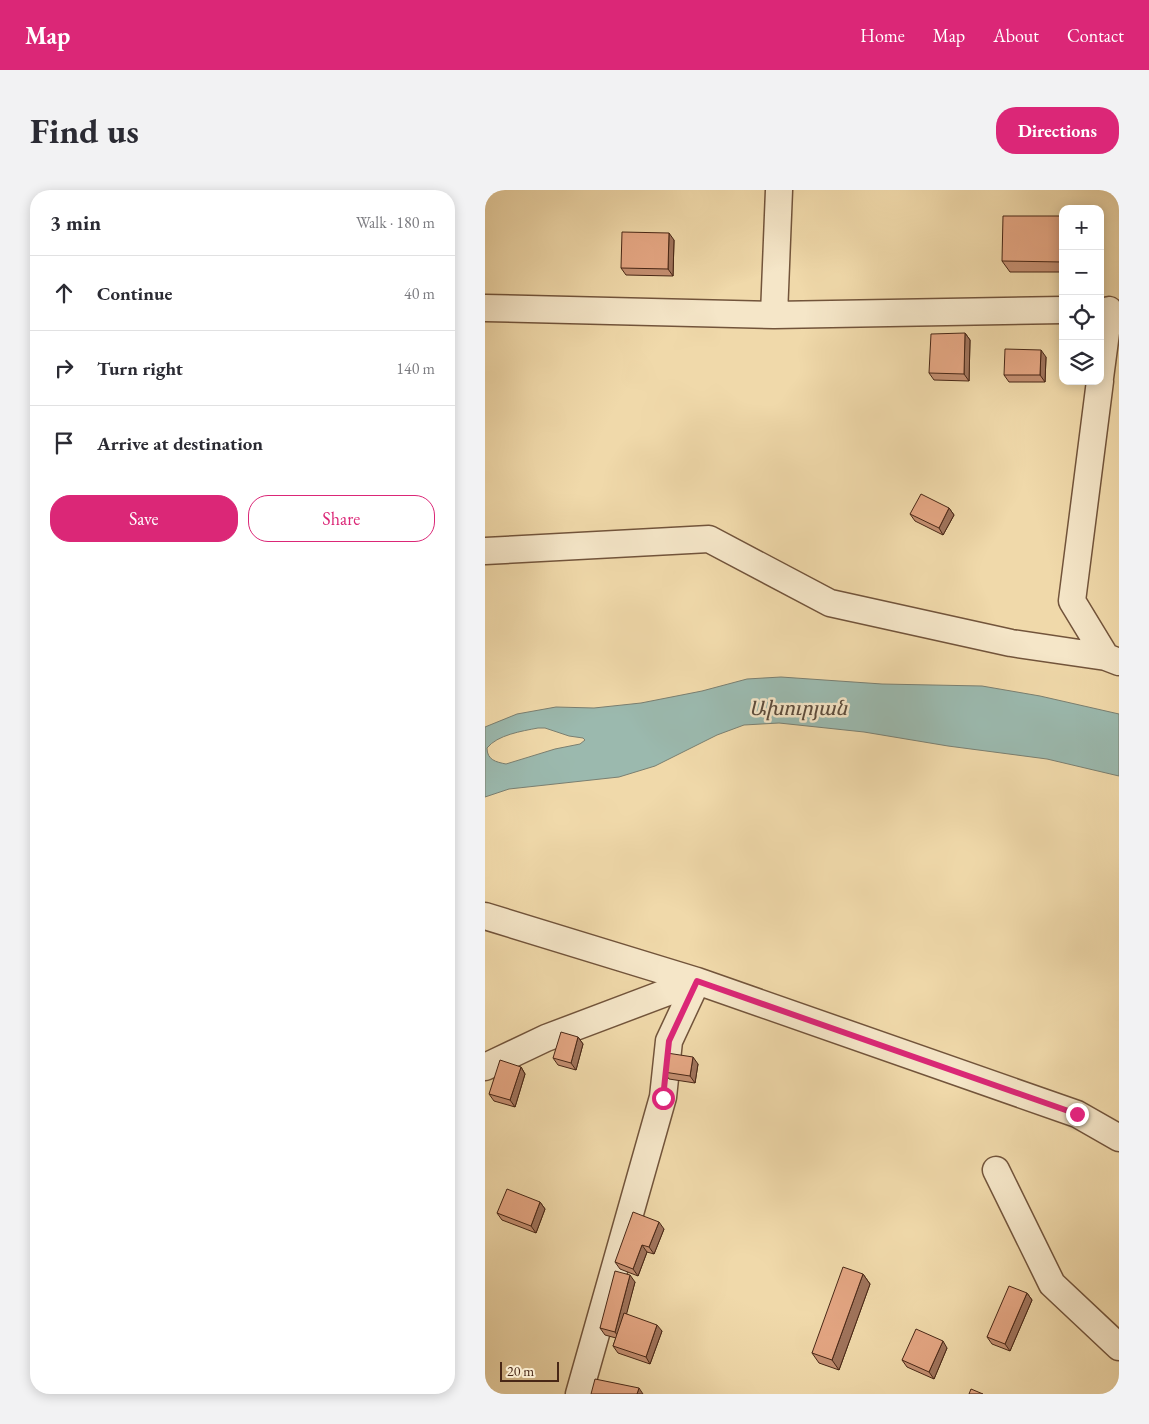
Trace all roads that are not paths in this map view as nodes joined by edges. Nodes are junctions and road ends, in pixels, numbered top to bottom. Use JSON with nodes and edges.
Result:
{"nodes":[{"id":1,"x":779,"y":190,"type":"edge"},
{"id":2,"x":485,"y":308,"type":"edge"},
{"id":3,"x":1059,"y":310,"type":"edge"},
{"id":4,"x":1109,"y":310,"type":"edge"},
{"id":5,"x":774,"y":314,"type":"junction"},
{"id":6,"x":1104,"y":348,"type":"edge"},
{"id":7,"x":1099,"y":385,"type":"edge"},
{"id":8,"x":485,"y":551,"type":"edge"},
{"id":9,"x":1113,"y":659,"type":"edge"},
{"id":10,"x":485,"y":916,"type":"edge"},
{"id":11,"x":697,"y":981,"type":"junction"},
{"id":12,"x":485,"y":1067,"type":"edge"},
{"id":13,"x":1119,"y":1138,"type":"edge"},
{"id":14,"x":996,"y":1170,"type":"dead end"},
{"id":15,"x":1119,"y":1347,"type":"edge"},
{"id":16,"x":579,"y":1394,"type":"edge"}],
"edges":[{"from":1,"to":5,"type":"street"},
{"from":2,"to":5,"type":"street"},
{"from":3,"to":5,"type":"street"},
{"from":4,"to":6,"type":"street"},
{"from":7,"to":9,"type":"street"},
{"from":8,"to":9,"type":"street"},
{"from":10,"to":11,"type":"street"},
{"from":11,"to":12,"type":"street"},
{"from":11,"to":13,"type":"street"},
{"from":11,"to":16,"type":"street"},
{"from":14,"to":15,"type":"street"}]}
